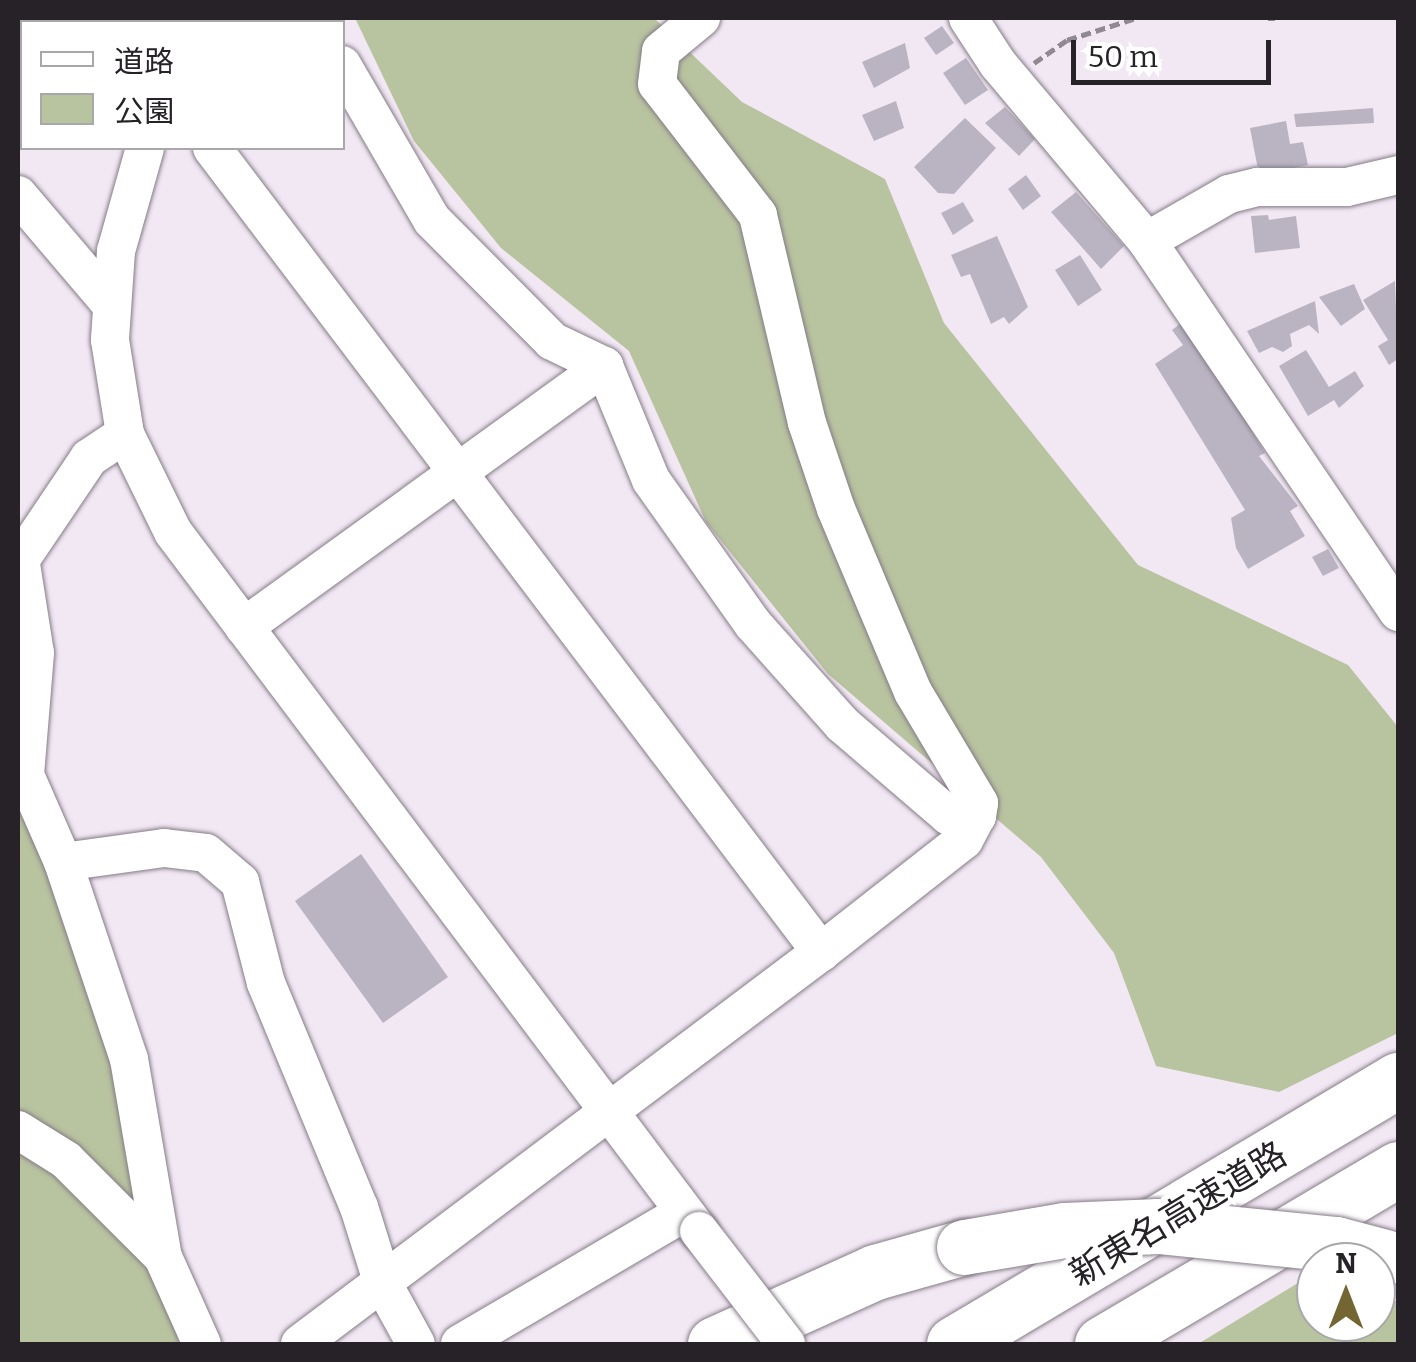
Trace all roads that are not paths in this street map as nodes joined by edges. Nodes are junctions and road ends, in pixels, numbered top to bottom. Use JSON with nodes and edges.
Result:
{"nodes":[{"id":1,"x":700,"y":18,"type":"edge"},
{"id":2,"x":968,"y":18,"type":"edge"},
{"id":3,"x":345,"y":71,"type":"edge"},
{"id":4,"x":144,"y":150,"type":"edge"},
{"id":5,"x":214,"y":150,"type":"edge"},
{"id":6,"x":1398,"y":176,"type":"edge"},
{"id":7,"x":18,"y":195,"type":"edge"},
{"id":8,"x":1147,"y":241,"type":"junction"},
{"id":9,"x":108,"y":302,"type":"junction"},
{"id":10,"x":604,"y":366,"type":"junction"},
{"id":11,"x":125,"y":434,"type":"junction"},
{"id":12,"x":454,"y":470,"type":"junction"},
{"id":13,"x":19,"y":552,"type":"edge"},
{"id":14,"x":1398,"y":612,"type":"edge"},
{"id":15,"x":244,"y":628,"type":"junction"},
{"id":16,"x":977,"y":816,"type":"junction"},
{"id":17,"x":62,"y":862,"type":"junction"},
{"id":18,"x":821,"y":952,"type":"junction"},
{"id":19,"x":1398,"y":1080,"type":"edge"},
{"id":20,"x":612,"y":1114,"type":"junction"},
{"id":21,"x":18,"y":1130,"type":"edge"},
{"id":22,"x":1398,"y":1169,"type":"edge"},
{"id":23,"x":691,"y":1222,"type":"junction"},
{"id":24,"x":1316,"y":1242,"type":"edge"},
{"id":25,"x":163,"y":1257,"type":"junction"},
{"id":26,"x":383,"y":1284,"type":"junction"},
{"id":27,"x":202,"y":1344,"type":"edge"},
{"id":28,"x":300,"y":1344,"type":"edge"},
{"id":29,"x":416,"y":1344,"type":"edge"},
{"id":30,"x":460,"y":1344,"type":"edge"},
{"id":31,"x":715,"y":1344,"type":"edge"},
{"id":32,"x":786,"y":1344,"type":"edge"},
{"id":33,"x":954,"y":1344,"type":"edge"},
{"id":34,"x":1102,"y":1344,"type":"edge"}],
"edges":[{"from":1,"to":16,"type":"street"},
{"from":2,"to":8,"type":"street"},
{"from":3,"to":10,"type":"street"},
{"from":4,"to":9,"type":"street"},
{"from":5,"to":12,"type":"street"},
{"from":6,"to":8,"type":"street"},
{"from":7,"to":9,"type":"street"},
{"from":8,"to":14,"type":"street"},
{"from":9,"to":11,"type":"street"},
{"from":10,"to":12,"type":"street"},
{"from":10,"to":16,"type":"street"},
{"from":11,"to":13,"type":"street"},
{"from":11,"to":15,"type":"street"},
{"from":12,"to":15,"type":"street"},
{"from":12,"to":18,"type":"street"},
{"from":13,"to":17,"type":"street"},
{"from":15,"to":20,"type":"street"},
{"from":16,"to":18,"type":"street"},
{"from":17,"to":25,"type":"street"},
{"from":17,"to":26,"type":"street"},
{"from":18,"to":20,"type":"street"},
{"from":19,"to":33,"type":"highway","name":"新東名高速道路"},
{"from":20,"to":23,"type":"street"},
{"from":20,"to":26,"type":"street"},
{"from":21,"to":25,"type":"street"},
{"from":22,"to":34,"type":"highway","name":"新東名高速道路"},
{"from":23,"to":30,"type":"street"},
{"from":23,"to":32,"type":"street","bridge":true},
{"from":24,"to":31,"type":"highway","bridge":true},
{"from":25,"to":27,"type":"street"},
{"from":26,"to":28,"type":"street"},
{"from":26,"to":29,"type":"street"}]}
